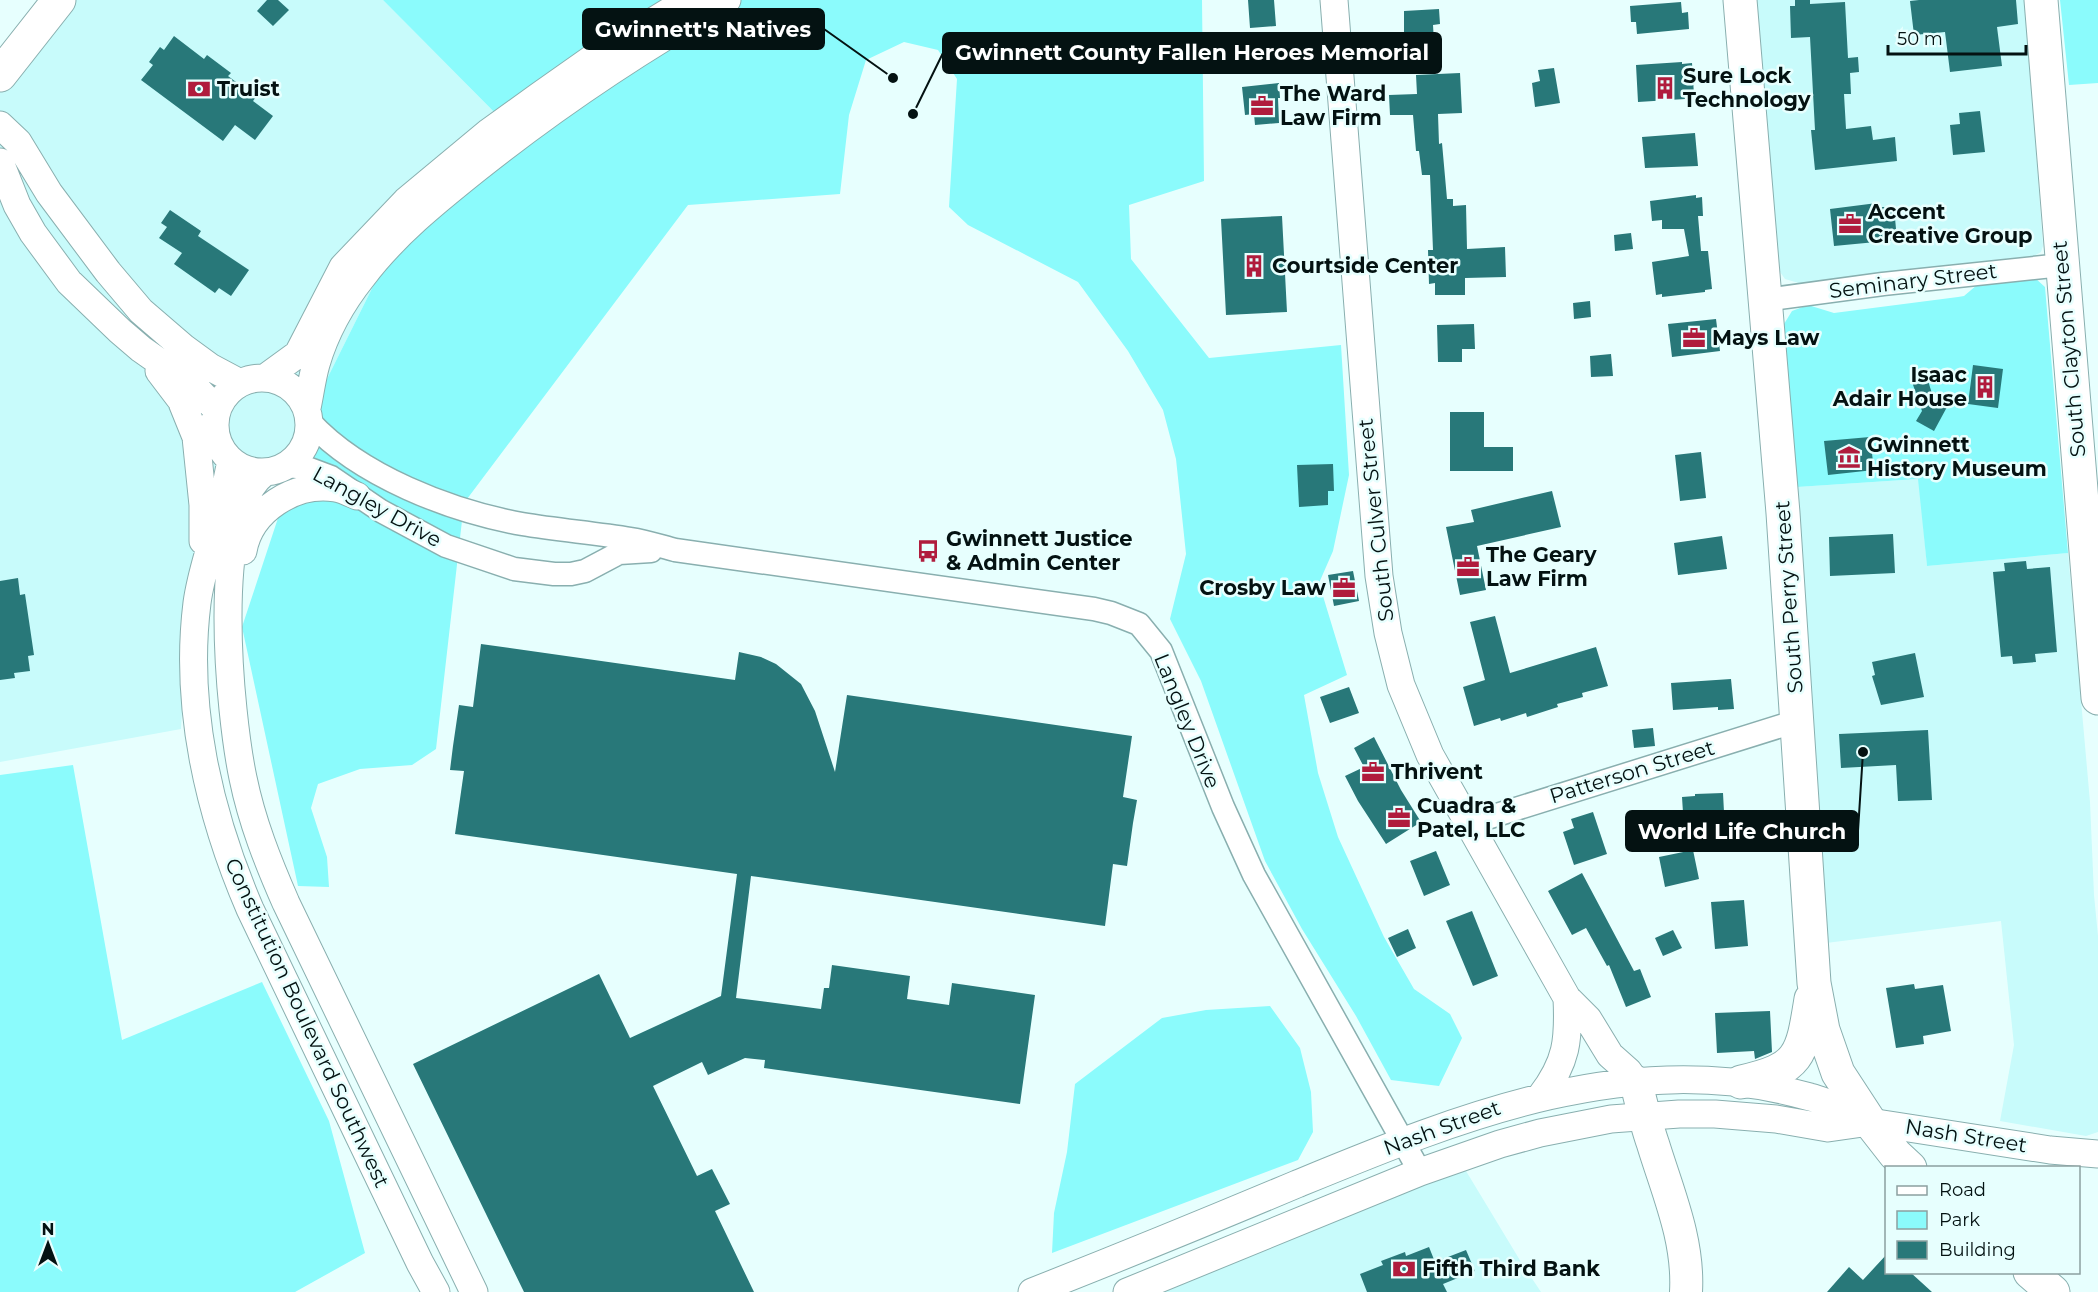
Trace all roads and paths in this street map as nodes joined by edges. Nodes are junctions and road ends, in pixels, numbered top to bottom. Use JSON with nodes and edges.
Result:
{"nodes":[{"id":1,"x":59,"y":0,"type":"edge"},
{"id":2,"x":688,"y":0,"type":"edge"},
{"id":3,"x":727,"y":0,"type":"edge"},
{"id":4,"x":1334,"y":0,"type":"edge"},
{"id":5,"x":1740,"y":0,"type":"edge"},
{"id":6,"x":2041,"y":0,"type":"edge"},
{"id":7,"x":0,"y":75,"type":"edge"},
{"id":8,"x":0,"y":125,"type":"edge"},
{"id":9,"x":0,"y":162,"type":"edge"},
{"id":10,"x":8,"y":201,"type":"edge"},
{"id":11,"x":2062,"y":265,"type":"junction"},
{"id":12,"x":1765,"y":300,"type":"junction"},
{"id":13,"x":141,"y":349,"type":"junction"},
{"id":14,"x":253,"y":381,"type":"junction"},
{"id":15,"x":217,"y":410,"type":"junction"},
{"id":16,"x":308,"y":415,"type":"junction"},
{"id":17,"x":231,"y":462,"type":"junction"},
{"id":18,"x":276,"y":470,"type":"junction"},
{"id":19,"x":357,"y":496,"type":"junction"},
{"id":20,"x":675,"y":550,"type":"junction"},
{"id":21,"x":204,"y":567,"type":"junction"},
{"id":22,"x":2095,"y":626,"type":"edge"},
{"id":23,"x":229,"y":638,"type":"junction"},
{"id":24,"x":2098,"y":698,"type":"edge"},
{"id":25,"x":1797,"y":721,"type":"junction"},
{"id":26,"x":1468,"y":824,"type":"junction"},
{"id":27,"x":1814,"y":983,"type":"junction"},
{"id":28,"x":1567,"y":998,"type":"junction"},
{"id":29,"x":1636,"y":1082,"type":"junction"},
{"id":30,"x":1741,"y":1082,"type":"junction"},
{"id":31,"x":1541,"y":1096,"type":"junction"},
{"id":32,"x":1644,"y":1116,"type":"junction"},
{"id":33,"x":1870,"y":1122,"type":"junction"},
{"id":34,"x":1403,"y":1140,"type":"junction"},
{"id":35,"x":2098,"y":1154,"type":"edge"},
{"id":36,"x":1910,"y":1166,"type":"edge"},
{"id":37,"x":1420,"y":1172,"type":"junction"},
{"id":38,"x":2032,"y":1274,"type":"edge"},
{"id":39,"x":1165,"y":1285,"type":"edge"},
{"id":40,"x":436,"y":1292,"type":"edge"},
{"id":41,"x":474,"y":1292,"type":"edge"},
{"id":42,"x":1032,"y":1292,"type":"edge"},
{"id":43,"x":1127,"y":1292,"type":"edge"},
{"id":44,"x":1686,"y":1292,"type":"edge"},
{"id":45,"x":2053,"y":1292,"type":"edge"}],
"edges":[{"from":1,"to":7,"type":"main road"},
{"from":2,"to":14,"type":"street"},
{"from":3,"to":16,"type":"street"},
{"from":4,"to":26,"type":"street","name":"South Culver Street"},
{"from":5,"to":12,"type":"main road","name":"South Perry Street"},
{"from":6,"to":11,"type":"main road","name":"South Clayton Street"},
{"from":8,"to":14,"type":"street"},
{"from":9,"to":10,"type":"street"},
{"from":10,"to":13,"type":"street"},
{"from":11,"to":12,"type":"street","name":"Seminary Street"},
{"from":11,"to":22,"type":"main road","name":"South Clayton Street"},
{"from":12,"to":25,"type":"main road","name":"South Perry Street"},
{"from":13,"to":15,"type":"street"},
{"from":13,"to":21,"type":"street"},
{"from":14,"to":15,"type":"street"},
{"from":14,"to":16,"type":"street"},
{"from":15,"to":17,"type":"street"},
{"from":16,"to":18,"type":"street"},
{"from":16,"to":20,"type":"street","name":"Langley Drive"},
{"from":17,"to":18,"type":"street"},
{"from":17,"to":21,"type":"street","name":"Constitution Boulevard Southwest"},
{"from":18,"to":19,"type":"street","name":"Langley Drive"},
{"from":18,"to":23,"type":"street","name":"Constitution Boulevard Southwest"},
{"from":19,"to":20,"type":"street","name":"Langley Drive"},
{"from":19,"to":23,"type":"street"},
{"from":20,"to":34,"type":"street","name":"Langley Drive"},
{"from":21,"to":40,"type":"street","name":"Constitution Boulevard Southwest"},
{"from":22,"to":24,"type":"main road","name":"South Clayton Street"},
{"from":23,"to":41,"type":"street","name":"Constitution Boulevard Southwest"},
{"from":25,"to":26,"type":"street","name":"Patterson Street"},
{"from":25,"to":27,"type":"main road","name":"South Perry Street"},
{"from":26,"to":28,"type":"street","name":"South Culver Street"},
{"from":27,"to":30,"type":"main road"},
{"from":27,"to":33,"type":"main road","name":"South Perry Street"},
{"from":28,"to":29,"type":"street"},
{"from":28,"to":31,"type":"street"},
{"from":29,"to":30,"type":"street","name":"Nash Street"},
{"from":29,"to":31,"type":"street","name":"Nash Street"},
{"from":29,"to":32,"type":"main road"},
{"from":30,"to":33,"type":"street","name":"Nash Street"},
{"from":31,"to":34,"type":"street","name":"Nash Street"},
{"from":32,"to":33,"type":"street","name":"Nash Street"},
{"from":32,"to":37,"type":"street","name":"Nash Street"},
{"from":32,"to":44,"type":"main road"},
{"from":33,"to":35,"type":"street","name":"Nash Street"},
{"from":33,"to":36,"type":"main road","name":"South Perry Street"},
{"from":34,"to":37,"type":"street","name":"Langley Drive"},
{"from":34,"to":42,"type":"street","name":"Nash Street"},
{"from":37,"to":39,"type":"street","name":"Nash Street"},
{"from":38,"to":45,"type":"main road"},
{"from":39,"to":43,"type":"street","name":"Nash Street"}]}
